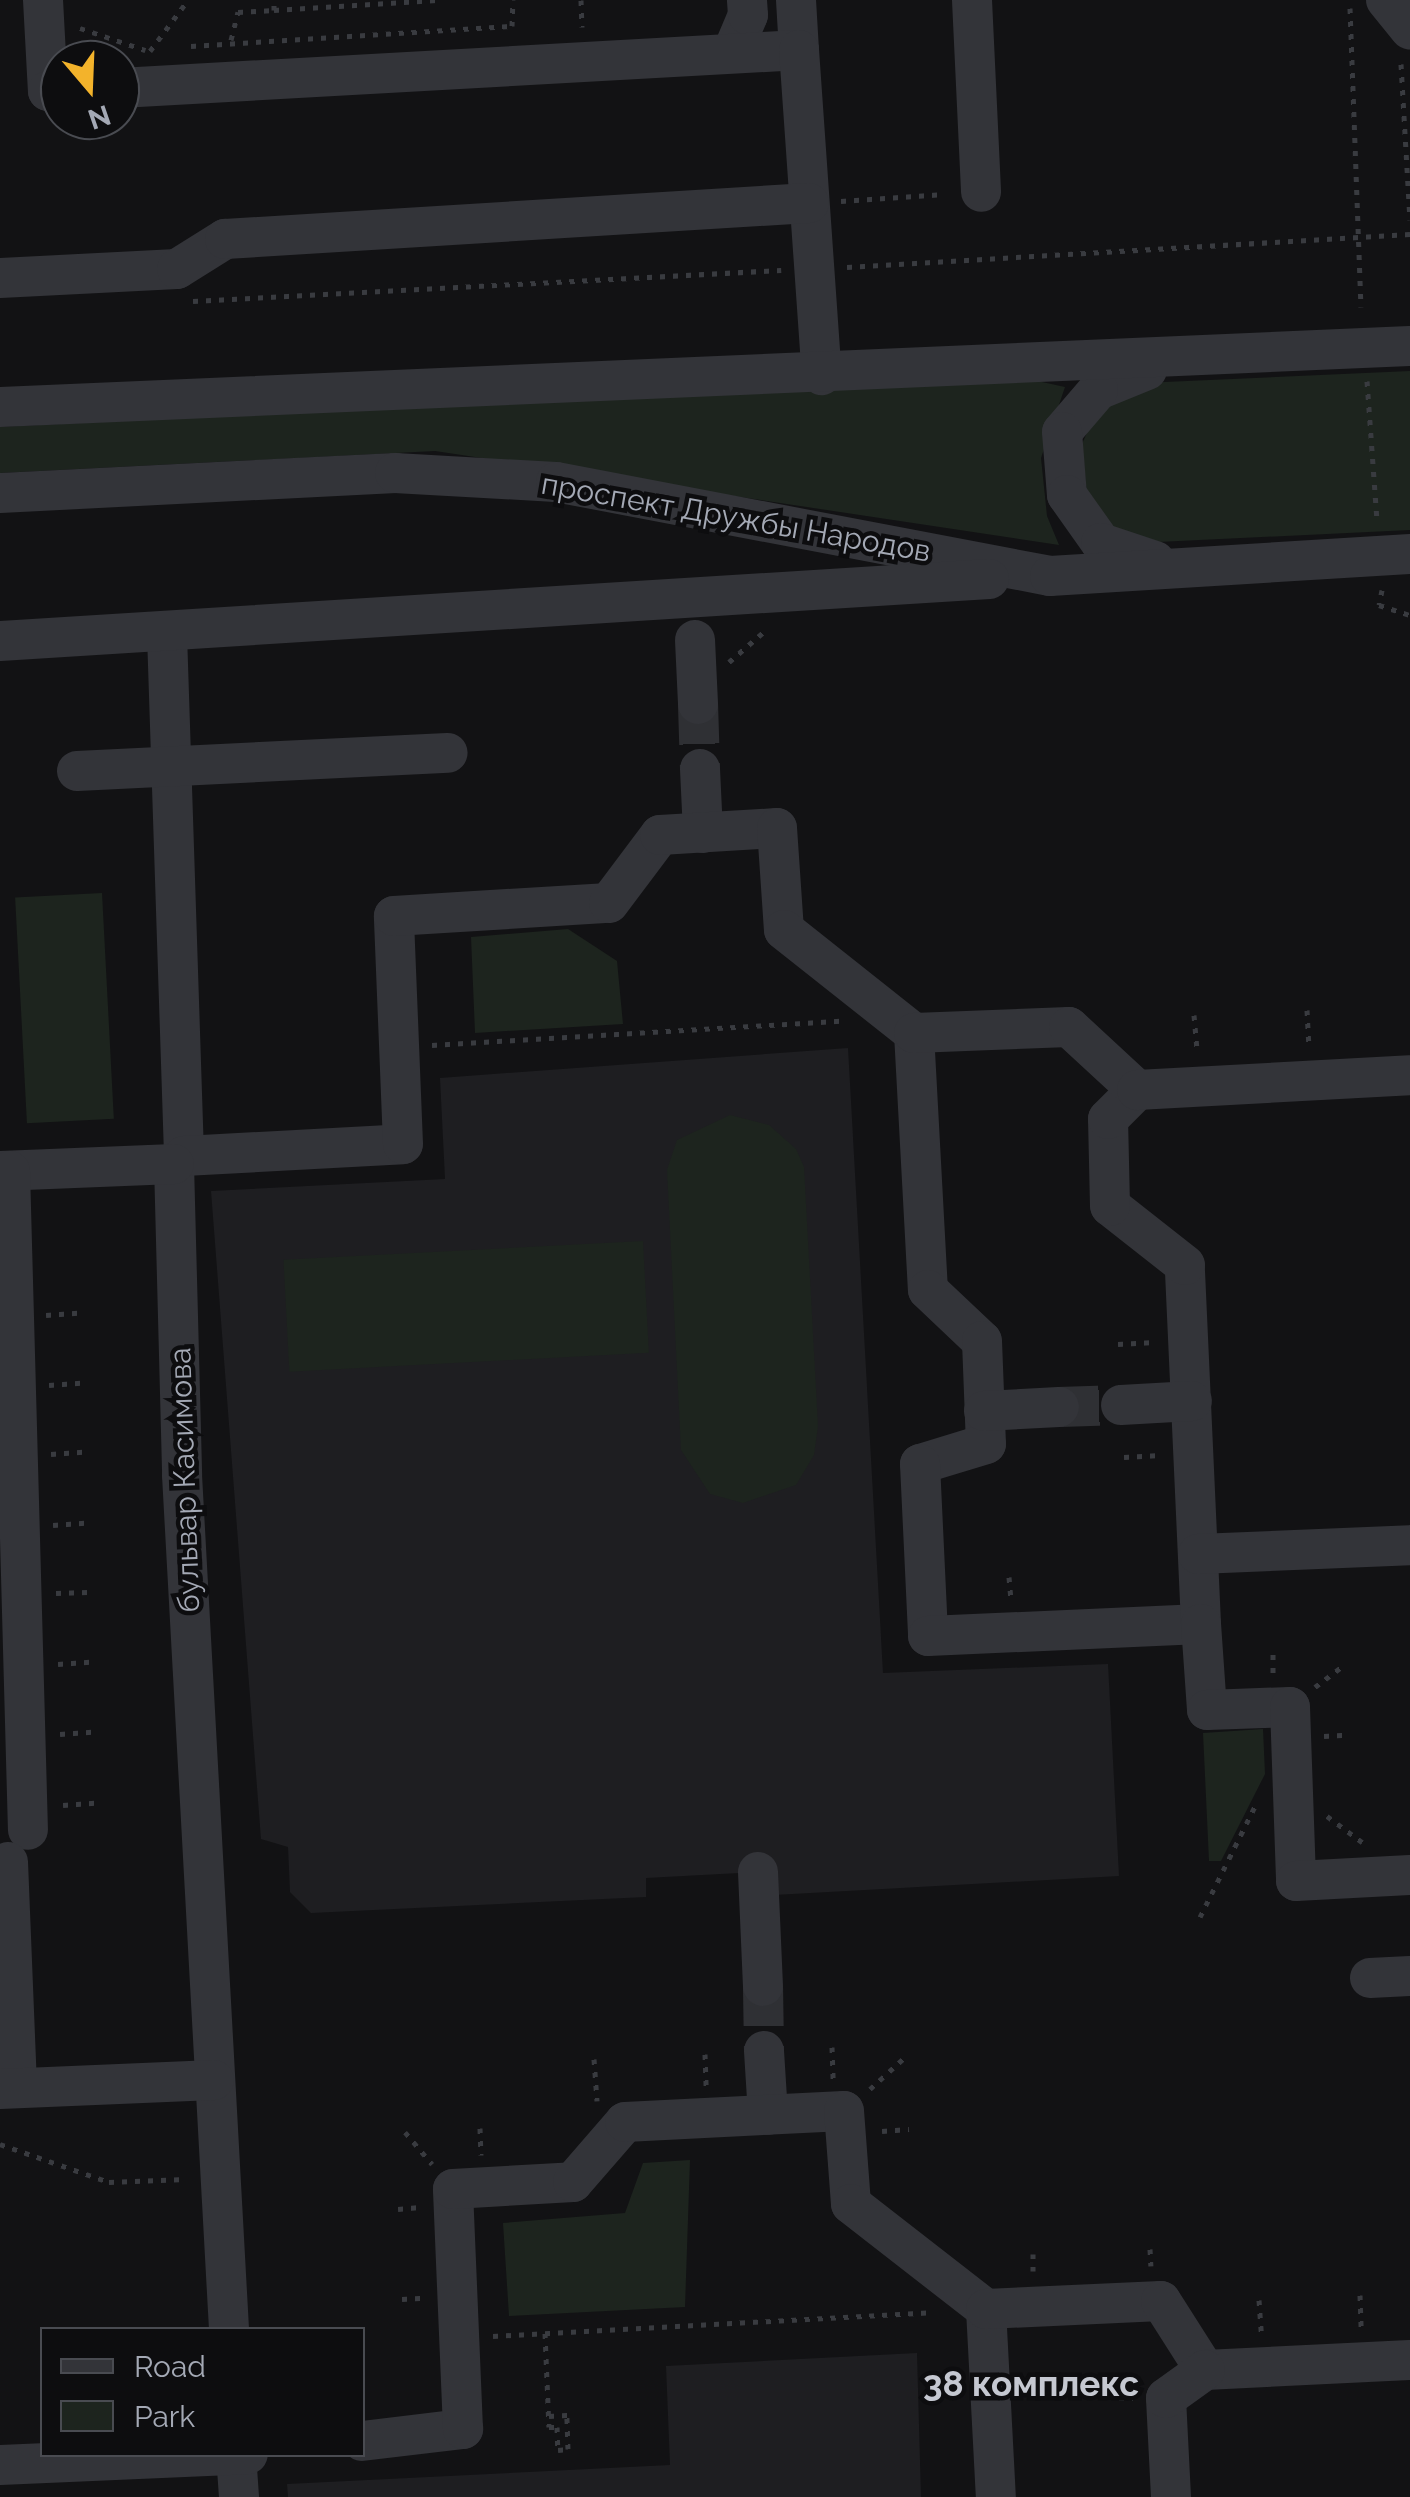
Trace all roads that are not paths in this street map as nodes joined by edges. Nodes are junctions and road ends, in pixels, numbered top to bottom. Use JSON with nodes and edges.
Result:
{"nodes":[{"id":1,"x":747,"y":0,"type":"edge"},
{"id":2,"x":796,"y":0,"type":"edge"},
{"id":3,"x":972,"y":0,"type":"edge"},
{"id":4,"x":44,"y":8,"type":"edge"},
{"id":5,"x":46,"y":40,"type":"edge"},
{"id":6,"x":798,"y":50,"type":"junction"},
{"id":7,"x":732,"y":54,"type":"junction"},
{"id":8,"x":140,"y":87,"type":"edge"},
{"id":9,"x":982,"y":192,"type":"road end"},
{"id":10,"x":808,"y":202,"type":"junction"},
{"id":11,"x":0,"y":278,"type":"edge"},
{"id":12,"x":1410,"y":346,"type":"edge"},
{"id":13,"x":1169,"y":362,"type":"junction"},
{"id":14,"x":822,"y":375,"type":"junction"},
{"id":15,"x":0,"y":407,"type":"edge"},
{"id":16,"x":0,"y":493,"type":"edge"},
{"id":17,"x":1394,"y":542,"type":"edge"},
{"id":18,"x":1176,"y":568,"type":"junction"},
{"id":19,"x":1050,"y":576,"type":"junction"},
{"id":20,"x":167,"y":634,"type":"junction"},
{"id":21,"x":695,"y":640,"type":"dead end"},
{"id":22,"x":0,"y":641,"type":"edge"},
{"id":23,"x":697,"y":697,"type":"tunnel mouth"},
{"id":24,"x":448,"y":753,"type":"dead end"},
{"id":25,"x":172,"y":768,"type":"junction"},
{"id":26,"x":700,"y":769,"type":"tunnel mouth"},
{"id":27,"x":77,"y":772,"type":"dead end"},
{"id":28,"x":703,"y":833,"type":"junction"},
{"id":29,"x":904,"y":1026,"type":"junction"},
{"id":30,"x":1410,"y":1075,"type":"edge"},
{"id":31,"x":1137,"y":1090,"type":"junction"},
{"id":32,"x":179,"y":1160,"type":"junction"},
{"id":33,"x":5,"y":1171,"type":"edge"},
{"id":34,"x":1192,"y":1401,"type":"junction"},
{"id":35,"x":1121,"y":1405,"type":"tunnel mouth"},
{"id":36,"x":1059,"y":1407,"type":"tunnel mouth"},
{"id":37,"x":984,"y":1412,"type":"junction"},
{"id":38,"x":1410,"y":1545,"type":"edge"},
{"id":39,"x":1198,"y":1554,"type":"junction"},
{"id":40,"x":1202,"y":1624,"type":"junction"},
{"id":41,"x":758,"y":1872,"type":"dead end"},
{"id":42,"x":1408,"y":1875,"type":"edge"},
{"id":43,"x":1410,"y":1976,"type":"edge"},
{"id":44,"x":1370,"y":1978,"type":"dead end"},
{"id":45,"x":763,"y":1986,"type":"tunnel mouth"},
{"id":46,"x":764,"y":2051,"type":"tunnel mouth"},
{"id":47,"x":214,"y":2080,"type":"junction"},
{"id":48,"x":8,"y":2088,"type":"edge"},
{"id":49,"x":768,"y":2115,"type":"junction"},
{"id":50,"x":986,"y":2308,"type":"junction"},
{"id":51,"x":229,"y":2327,"type":"edge"},
{"id":52,"x":1410,"y":2360,"type":"edge"},
{"id":53,"x":1205,"y":2370,"type":"junction"},
{"id":54,"x":365,"y":2441,"type":"edge"},
{"id":55,"x":223,"y":2457,"type":"edge"},
{"id":56,"x":236,"y":2457,"type":"edge"},
{"id":57,"x":0,"y":2465,"type":"edge"},
{"id":58,"x":70,"y":2480,"type":"edge"},
{"id":59,"x":238,"y":2497,"type":"edge"},
{"id":60,"x":996,"y":2497,"type":"edge"},
{"id":61,"x":1171,"y":2497,"type":"edge"}],
"edges":[{"from":1,"to":7,"type":"street"},
{"from":2,"to":6,"type":"street"},
{"from":3,"to":9,"type":"street"},
{"from":4,"to":5,"type":"street"},
{"from":6,"to":7,"type":"street"},
{"from":6,"to":10,"type":"street"},
{"from":7,"to":8,"type":"street"},
{"from":10,"to":11,"type":"street"},
{"from":10,"to":14,"type":"street"},
{"from":12,"to":13,"type":"street"},
{"from":13,"to":14,"type":"street"},
{"from":13,"to":18,"type":"street"},
{"from":14,"to":15,"type":"street"},
{"from":16,"to":19,"type":"street","name":"проспект Дружбы Народов"},
{"from":17,"to":18,"type":"street","name":"проспект Дружбы Народов"},
{"from":18,"to":19,"type":"street","name":"проспект Дружбы Народов"},
{"from":19,"to":20,"type":"street"},
{"from":20,"to":22,"type":"street"},
{"from":20,"to":25,"type":"street","name":"бульвар Касимова"},
{"from":21,"to":23,"type":"street"},
{"from":24,"to":25,"type":"street"},
{"from":25,"to":27,"type":"street"},
{"from":25,"to":32,"type":"street","name":"бульвар Касимова"},
{"from":26,"to":28,"type":"street"},
{"from":28,"to":29,"type":"street"},
{"from":28,"to":32,"type":"street"},
{"from":29,"to":31,"type":"street"},
{"from":29,"to":37,"type":"street"},
{"from":30,"to":31,"type":"street"},
{"from":31,"to":34,"type":"street"},
{"from":32,"to":33,"type":"street"},
{"from":32,"to":47,"type":"street","name":"бульвар Касимова"},
{"from":33,"to":48,"type":"street"},
{"from":34,"to":35,"type":"street"},
{"from":34,"to":39,"type":"street"},
{"from":36,"to":37,"type":"street"},
{"from":37,"to":40,"type":"street"},
{"from":38,"to":39,"type":"street"},
{"from":39,"to":40,"type":"street"},
{"from":40,"to":42,"type":"street"},
{"from":41,"to":45,"type":"street"},
{"from":43,"to":44,"type":"street"},
{"from":46,"to":49,"type":"street"},
{"from":47,"to":48,"type":"street"},
{"from":47,"to":51,"type":"street","name":"бульвар Касимова"},
{"from":49,"to":50,"type":"street"},
{"from":49,"to":54,"type":"street"},
{"from":50,"to":53,"type":"street"},
{"from":50,"to":60,"type":"street"},
{"from":52,"to":53,"type":"street"},
{"from":53,"to":61,"type":"street"},
{"from":55,"to":58,"type":"street"},
{"from":56,"to":59,"type":"street"},
{"from":57,"to":58,"type":"street"}]}
